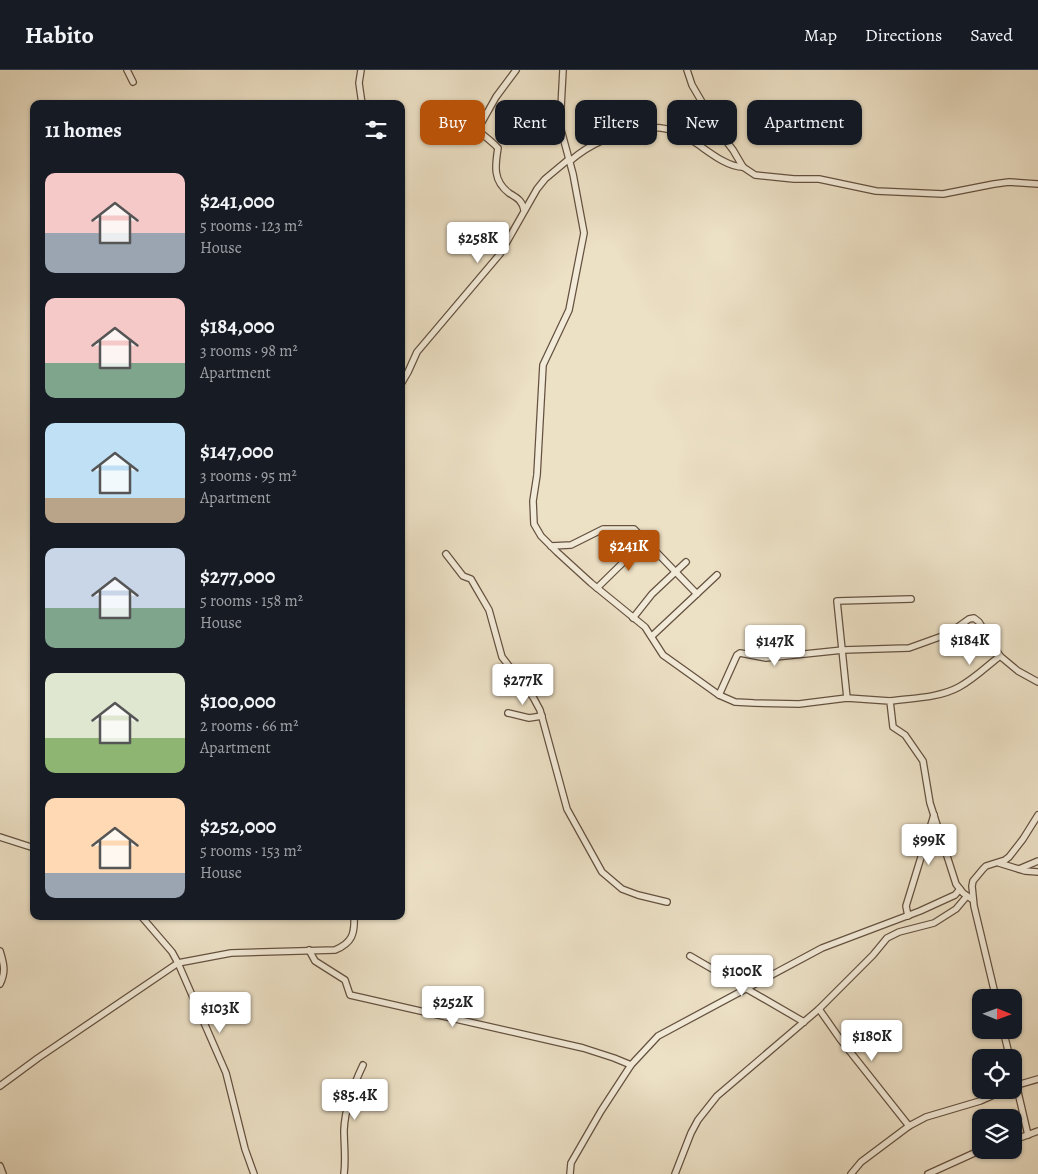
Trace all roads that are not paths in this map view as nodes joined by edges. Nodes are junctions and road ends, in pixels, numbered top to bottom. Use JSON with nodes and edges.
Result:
{"nodes":[{"id":1,"x":127,"y":70,"type":"edge"},
{"id":2,"x":361,"y":70,"type":"edge"},
{"id":3,"x":516,"y":70,"type":"edge"},
{"id":4,"x":563,"y":70,"type":"edge"},
{"id":5,"x":687,"y":70,"type":"edge"},
{"id":6,"x":133,"y":82,"type":"dead end"},
{"id":7,"x":361,"y":100,"type":"edge"},
{"id":8,"x":485,"y":117,"type":"edge"},
{"id":9,"x":485,"y":135,"type":"edge"},
{"id":10,"x":570,"y":160,"type":"junction"},
{"id":11,"x":743,"y":167,"type":"junction"},
{"id":12,"x":1038,"y":184,"type":"edge"},
{"id":13,"x":524,"y":210,"type":"junction"},
{"id":14,"x":405,"y":377,"type":"edge"},
{"id":15,"x":646,"y":540,"type":"junction"},
{"id":16,"x":552,"y":546,"type":"junction"},
{"id":17,"x":446,"y":554,"type":"dead end"},
{"id":18,"x":686,"y":562,"type":"dead end"},
{"id":19,"x":676,"y":570,"type":"junction"},
{"id":20,"x":717,"y":575,"type":"dead end"},
{"id":21,"x":597,"y":588,"type":"junction"},
{"id":22,"x":697,"y":594,"type":"junction"},
{"id":23,"x":911,"y":599,"type":"dead end"},
{"id":24,"x":633,"y":618,"type":"junction"},
{"id":25,"x":652,"y":636,"type":"junction"},
{"id":26,"x":843,"y":650,"type":"junction"},
{"id":27,"x":1000,"y":656,"type":"junction"},
{"id":28,"x":1038,"y":682,"type":"edge"},
{"id":29,"x":719,"y":695,"type":"junction"},
{"id":30,"x":846,"y":698,"type":"junction"},
{"id":31,"x":890,"y":701,"type":"junction"},
{"id":32,"x":508,"y":713,"type":"dead end"},
{"id":33,"x":542,"y":716,"type":"junction"},
{"id":34,"x":1038,"y":814,"type":"edge"},
{"id":35,"x":934,"y":815,"type":"junction"},
{"id":36,"x":0,"y":837,"type":"edge"},
{"id":37,"x":30,"y":847,"type":"edge"},
{"id":38,"x":1038,"y":861,"type":"edge"},
{"id":39,"x":997,"y":862,"type":"junction"},
{"id":40,"x":1018,"y":869,"type":"junction"},
{"id":41,"x":1038,"y":872,"type":"edge"},
{"id":42,"x":960,"y":889,"type":"junction"},
{"id":43,"x":967,"y":896,"type":"junction"},
{"id":44,"x":973,"y":900,"type":"junction"},
{"id":45,"x":667,"y":902,"type":"dead end"},
{"id":46,"x":908,"y":916,"type":"junction"},
{"id":47,"x":144,"y":920,"type":"edge"},
{"id":48,"x":354,"y":920,"type":"edge"},
{"id":49,"x":309,"y":950,"type":"junction"},
{"id":50,"x":0,"y":951,"type":"edge"},
{"id":51,"x":690,"y":956,"type":"dead end"},
{"id":52,"x":178,"y":962,"type":"junction"},
{"id":53,"x":0,"y":984,"type":"edge"},
{"id":54,"x":748,"y":988,"type":"junction"},
{"id":55,"x":994,"y":989,"type":"edge"},
{"id":56,"x":819,"y":1009,"type":"junction"},
{"id":57,"x":804,"y":1022,"type":"junction"},
{"id":58,"x":363,"y":1065,"type":"dead end"},
{"id":59,"x":631,"y":1065,"type":"junction"},
{"id":60,"x":1038,"y":1079,"type":"edge"},
{"id":61,"x":1022,"y":1083,"type":"edge"},
{"id":62,"x":0,"y":1086,"type":"edge"},
{"id":63,"x":985,"y":1099,"type":"edge"},
{"id":64,"x":1019,"y":1099,"type":"edge"},
{"id":65,"x":910,"y":1126,"type":"junction"},
{"id":66,"x":1038,"y":1131,"type":"edge"},
{"id":67,"x":1028,"y":1135,"type":"junction"},
{"id":68,"x":1022,"y":1137,"type":"edge"},
{"id":69,"x":972,"y":1153,"type":"edge"},
{"id":70,"x":0,"y":1166,"type":"edge"},
{"id":71,"x":3,"y":1174,"type":"edge"},
{"id":72,"x":254,"y":1174,"type":"edge"},
{"id":73,"x":344,"y":1174,"type":"edge"},
{"id":74,"x":570,"y":1174,"type":"edge"},
{"id":75,"x":675,"y":1174,"type":"edge"},
{"id":76,"x":851,"y":1174,"type":"edge"},
{"id":77,"x":928,"y":1174,"type":"edge"}],
"edges":[{"from":1,"to":6,"type":"street"},
{"from":2,"to":7,"type":"street"},
{"from":3,"to":8,"type":"street"},
{"from":4,"to":10,"type":"street"},
{"from":5,"to":11,"type":"street"},
{"from":9,"to":13,"type":"street"},
{"from":10,"to":11,"type":"street"},
{"from":10,"to":13,"type":"street"},
{"from":10,"to":16,"type":"street"},
{"from":11,"to":12,"type":"street"},
{"from":13,"to":14,"type":"street"},
{"from":15,"to":16,"type":"street"},
{"from":15,"to":19,"type":"street"},
{"from":15,"to":21,"type":"street"},
{"from":16,"to":21,"type":"street"},
{"from":17,"to":33,"type":"street"},
{"from":18,"to":19,"type":"street"},
{"from":19,"to":22,"type":"street"},
{"from":19,"to":24,"type":"street"},
{"from":20,"to":22,"type":"street"},
{"from":21,"to":24,"type":"street"},
{"from":22,"to":25,"type":"street"},
{"from":23,"to":26,"type":"street"},
{"from":24,"to":25,"type":"street"},
{"from":25,"to":29,"type":"street"},
{"from":26,"to":27,"type":"street"},
{"from":26,"to":29,"type":"street"},
{"from":26,"to":30,"type":"street"},
{"from":27,"to":28,"type":"street"},
{"from":27,"to":31,"type":"street"},
{"from":29,"to":30,"type":"street"},
{"from":30,"to":31,"type":"street"},
{"from":31,"to":35,"type":"street"},
{"from":32,"to":33,"type":"street"},
{"from":33,"to":45,"type":"street"},
{"from":34,"to":39,"type":"street"},
{"from":35,"to":42,"type":"street"},
{"from":35,"to":46,"type":"street"},
{"from":36,"to":37,"type":"street"},
{"from":38,"to":40,"type":"street"},
{"from":39,"to":40,"type":"street"},
{"from":39,"to":44,"type":"street"},
{"from":40,"to":41,"type":"street"},
{"from":42,"to":43,"type":"street"},
{"from":42,"to":46,"type":"street"},
{"from":43,"to":44,"type":"street"},
{"from":43,"to":56,"type":"street"},
{"from":44,"to":55,"type":"street"},
{"from":46,"to":54,"type":"street"},
{"from":47,"to":52,"type":"street"},
{"from":48,"to":49,"type":"street"},
{"from":49,"to":52,"type":"street"},
{"from":49,"to":59,"type":"street"},
{"from":50,"to":53,"type":"street"},
{"from":51,"to":54,"type":"street"},
{"from":52,"to":62,"type":"street"},
{"from":52,"to":72,"type":"street"},
{"from":54,"to":57,"type":"street"},
{"from":54,"to":59,"type":"street"},
{"from":56,"to":57,"type":"street"},
{"from":56,"to":65,"type":"street"},
{"from":57,"to":75,"type":"street"},
{"from":58,"to":73,"type":"street"},
{"from":59,"to":74,"type":"street"},
{"from":60,"to":61,"type":"street"},
{"from":63,"to":65,"type":"street"},
{"from":64,"to":67,"type":"street"},
{"from":65,"to":76,"type":"street"},
{"from":66,"to":67,"type":"street"},
{"from":67,"to":68,"type":"street"},
{"from":69,"to":77,"type":"street"},
{"from":70,"to":71,"type":"street"}]}
